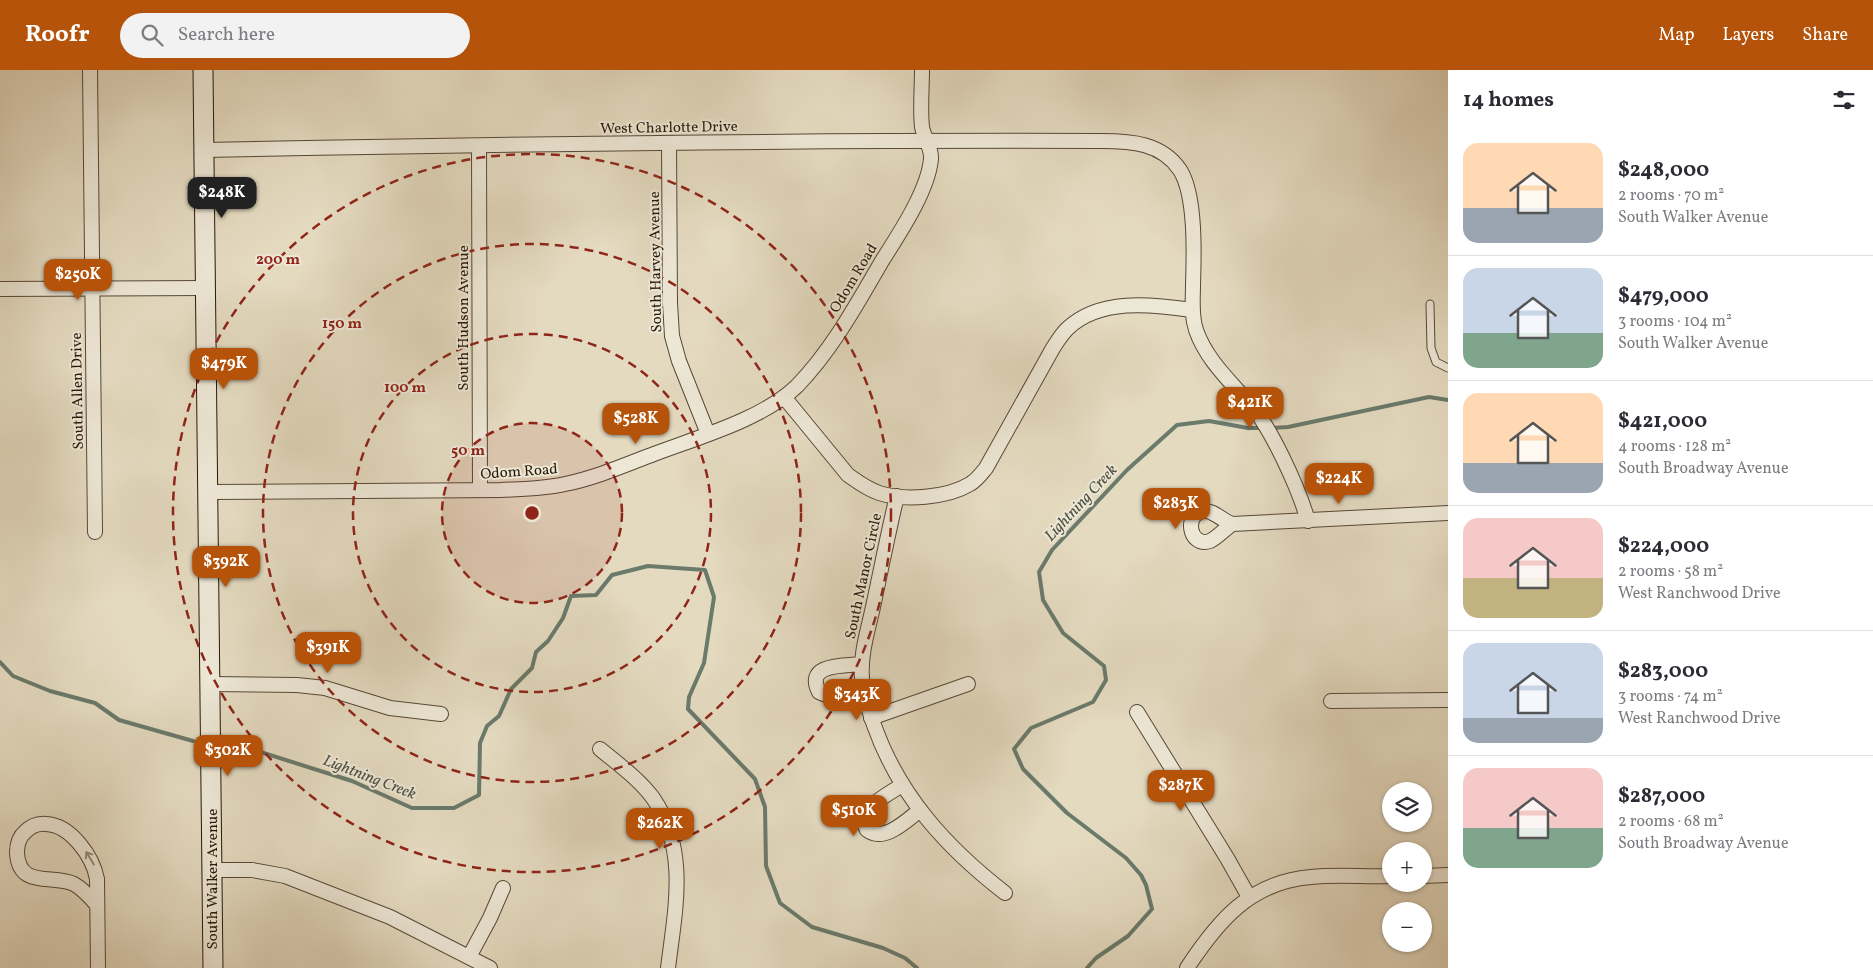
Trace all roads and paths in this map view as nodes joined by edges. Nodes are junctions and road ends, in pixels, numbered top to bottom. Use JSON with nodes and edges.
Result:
{"nodes":[{"id":1,"x":90,"y":70,"type":"edge"},
{"id":2,"x":203,"y":70,"type":"edge"},
{"id":3,"x":922,"y":70,"type":"edge"},
{"id":4,"x":926,"y":141,"type":"junction"},
{"id":5,"x":669,"y":143,"type":"junction"},
{"id":6,"x":479,"y":146,"type":"junction"},
{"id":7,"x":204,"y":150,"type":"junction"},
{"id":8,"x":93,"y":288,"type":"junction"},
{"id":9,"x":206,"y":288,"type":"junction"},
{"id":10,"x":0,"y":289,"type":"edge"},
{"id":11,"x":1430,"y":304,"type":"dead end"},
{"id":12,"x":1192,"y":310,"type":"junction"},
{"id":13,"x":1448,"y":368,"type":"edge"},
{"id":14,"x":784,"y":397,"type":"junction"},
{"id":15,"x":708,"y":434,"type":"junction"},
{"id":16,"x":480,"y":490,"type":"junction"},
{"id":17,"x":208,"y":492,"type":"junction"},
{"id":18,"x":897,"y":496,"type":"junction"},
{"id":19,"x":1448,"y":513,"type":"edge"},
{"id":20,"x":1308,"y":521,"type":"junction"},
{"id":21,"x":1232,"y":524,"type":"dead end"},
{"id":22,"x":95,"y":532,"type":"dead end"},
{"id":23,"x":862,"y":664,"type":"junction"},
{"id":24,"x":210,"y":684,"type":"junction"},
{"id":25,"x":968,"y":684,"type":"dead end"},
{"id":26,"x":864,"y":696,"type":"junction"},
{"id":27,"x":1448,"y":700,"type":"edge"},
{"id":28,"x":1331,"y":701,"type":"dead end"},
{"id":29,"x":1137,"y":712,"type":"dead end"},
{"id":30,"x":441,"y":714,"type":"dead end"},
{"id":31,"x":871,"y":718,"type":"junction"},
{"id":32,"x":600,"y":749,"type":"dead end"},
{"id":33,"x":902,"y":785,"type":"junction"},
{"id":34,"x":920,"y":810,"type":"junction"},
{"id":35,"x":212,"y":870,"type":"junction"},
{"id":36,"x":1382,"y":876,"type":"edge"},
{"id":37,"x":1432,"y":876,"type":"edge"},
{"id":38,"x":1448,"y":876,"type":"edge"},
{"id":39,"x":503,"y":888,"type":"dead end"},
{"id":40,"x":1004,"y":893,"type":"dead end"},
{"id":41,"x":1249,"y":897,"type":"junction"},
{"id":42,"x":97,"y":905,"type":"junction"},
{"id":43,"x":469,"y":957,"type":"junction"},
{"id":44,"x":98,"y":968,"type":"edge"},
{"id":45,"x":212,"y":968,"type":"edge"},
{"id":46,"x":490,"y":968,"type":"edge"},
{"id":47,"x":668,"y":968,"type":"edge"},
{"id":48,"x":1187,"y":968,"type":"edge"}],
"edges":[{"from":1,"to":8,"type":"street","name":"South Allen Drive"},
{"from":2,"to":7,"type":"main road","name":"South Walker Avenue"},
{"from":3,"to":4,"type":"street","name":"Odom Road"},
{"from":4,"to":5,"type":"street","name":"West Charlotte Drive"},
{"from":4,"to":12,"type":"street","name":"West Charlotte Drive"},
{"from":4,"to":14,"type":"street","name":"Odom Road"},
{"from":5,"to":6,"type":"street","name":"West Charlotte Drive"},
{"from":5,"to":15,"type":"street","name":"South Harvey Avenue"},
{"from":6,"to":7,"type":"street","name":"West Charlotte Drive"},
{"from":6,"to":16,"type":"street","name":"South Hudson Avenue"},
{"from":7,"to":9,"type":"main road","name":"South Walker Avenue"},
{"from":8,"to":9,"type":"street"},
{"from":8,"to":10,"type":"street"},
{"from":8,"to":22,"type":"street","name":"South Allen Drive"},
{"from":9,"to":17,"type":"main road","name":"South Walker Avenue"},
{"from":11,"to":13,"type":"lane"},
{"from":12,"to":18,"type":"street"},
{"from":12,"to":20,"type":"street","name":"West Charlotte Drive"},
{"from":14,"to":15,"type":"street","name":"Odom Road"},
{"from":14,"to":18,"type":"street"},
{"from":15,"to":16,"type":"street","name":"Odom Road"},
{"from":16,"to":17,"type":"street","name":"Odom Road"},
{"from":17,"to":24,"type":"main road","name":"South Walker Avenue"},
{"from":18,"to":23,"type":"street","name":"South Manor Circle"},
{"from":19,"to":20,"type":"street"},
{"from":20,"to":21,"type":"street"},
{"from":23,"to":26,"type":"street","name":"South Manor Circle"},
{"from":23,"to":26,"type":"street"},
{"from":24,"to":30,"type":"street"},
{"from":24,"to":35,"type":"main road","name":"South Walker Avenue"},
{"from":25,"to":31,"type":"street"},
{"from":26,"to":31,"type":"street","name":"South Manor Circle"},
{"from":27,"to":28,"type":"street"},
{"from":29,"to":41,"type":"street"},
{"from":31,"to":33,"type":"street","name":"South Manor Circle"},
{"from":32,"to":47,"type":"street"},
{"from":33,"to":34,"type":"street","name":"South Manor Circle"},
{"from":33,"to":34,"type":"street"},
{"from":34,"to":40,"type":"street","name":"South Manor Circle"},
{"from":35,"to":43,"type":"street"},
{"from":35,"to":45,"type":"main road","name":"South Walker Avenue"},
{"from":36,"to":41,"type":"street"},
{"from":37,"to":38,"type":"street"},
{"from":39,"to":43,"type":"street"},
{"from":41,"to":48,"type":"street"},
{"from":42,"to":42,"type":"street","one_way":true},
{"from":42,"to":44,"type":"street"},
{"from":43,"to":46,"type":"street"}]}
